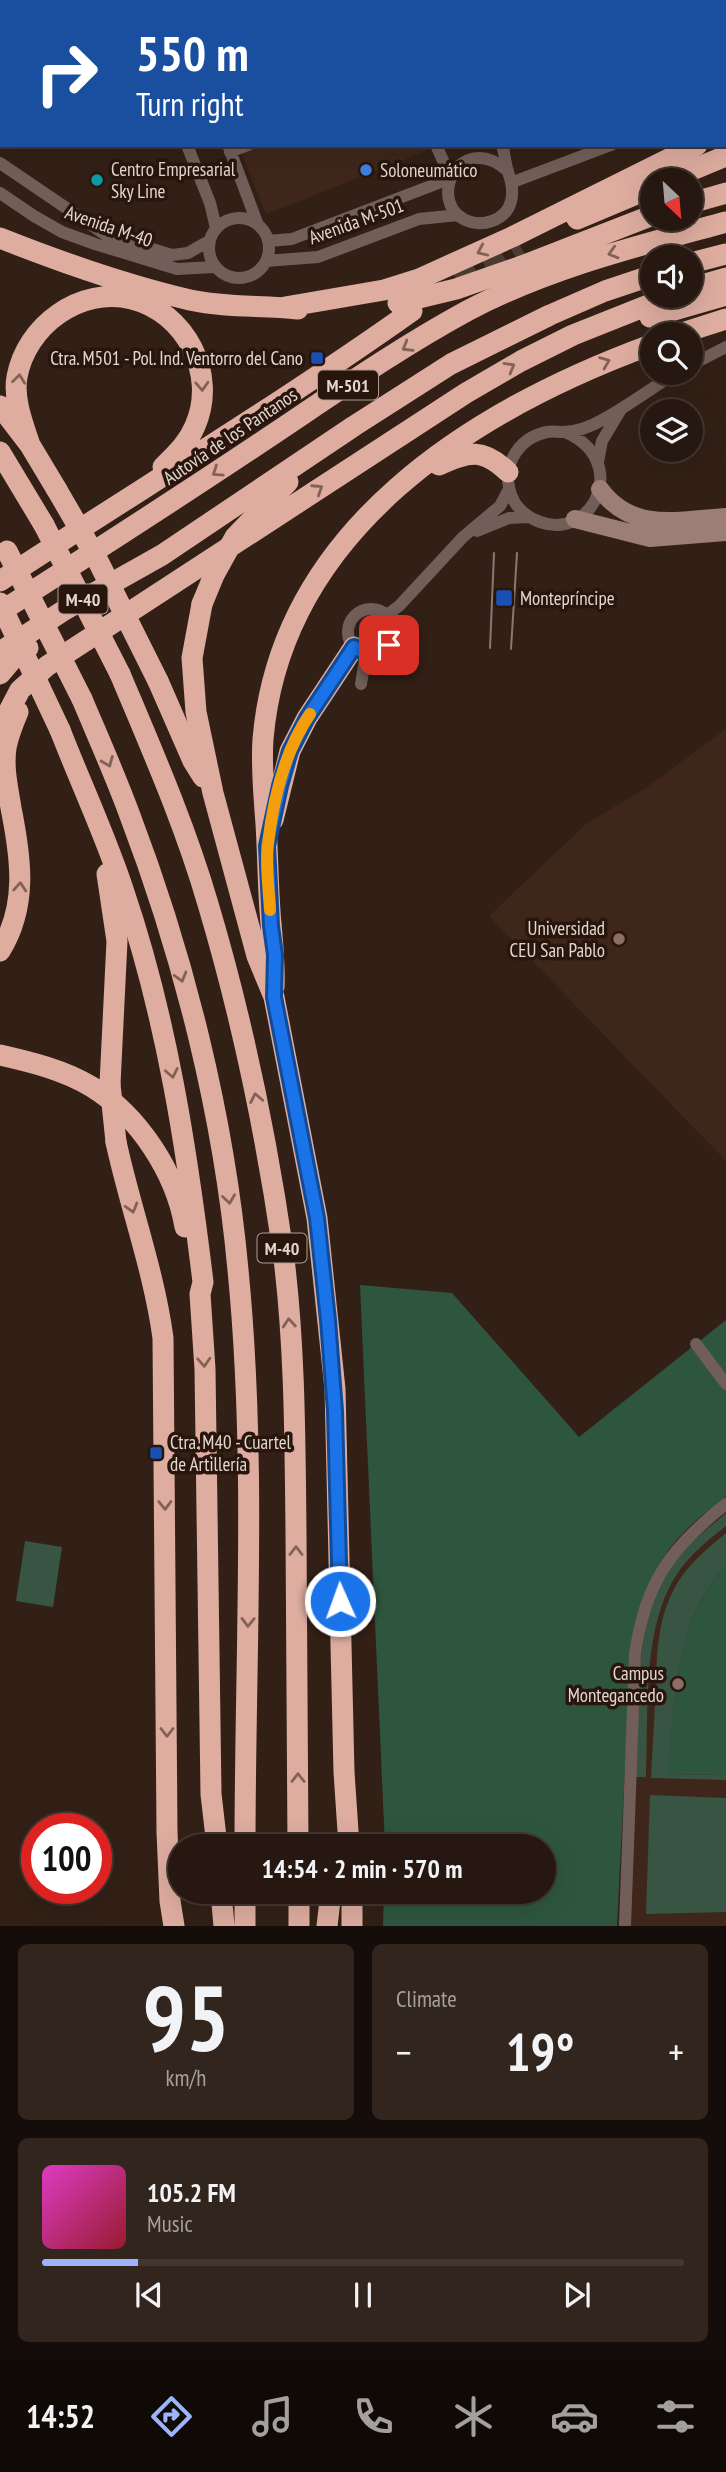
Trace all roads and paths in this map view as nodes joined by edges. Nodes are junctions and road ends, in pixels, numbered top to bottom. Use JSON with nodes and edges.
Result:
{"nodes":[{"id":1,"x":188,"y":147,"type":"edge"},
{"id":2,"x":437,"y":147,"type":"edge"},
{"id":3,"x":503,"y":147,"type":"edge"},
{"id":4,"x":604,"y":147,"type":"edge"},
{"id":5,"x":693,"y":147,"type":"edge"},
{"id":6,"x":229,"y":148,"type":"edge"},
{"id":7,"x":726,"y":156,"type":"edge"},
{"id":8,"x":0,"y":163,"type":"edge"},
{"id":9,"x":697,"y":168,"type":"edge"},
{"id":10,"x":726,"y":169,"type":"edge"},
{"id":11,"x":704,"y":175,"type":"edge"},
{"id":12,"x":510,"y":176,"type":"junction"},
{"id":13,"x":450,"y":178,"type":"junction"},
{"id":14,"x":0,"y":192,"type":"edge"},
{"id":15,"x":640,"y":193,"type":"edge"},
{"id":16,"x":726,"y":193,"type":"edge"},
{"id":17,"x":704,"y":199,"type":"edge"},
{"id":18,"x":458,"y":215,"type":"junction"},
{"id":19,"x":640,"y":219,"type":"edge"},
{"id":20,"x":726,"y":222,"type":"edge"},
{"id":21,"x":258,"y":225,"type":"junction"},
{"id":22,"x":216,"y":228,"type":"junction"},
{"id":23,"x":0,"y":238,"type":"edge"},
{"id":24,"x":209,"y":241,"type":"junction"},
{"id":25,"x":268,"y":241,"type":"junction"},
{"id":26,"x":726,"y":254,"type":"edge"},
{"id":27,"x":521,"y":256,"type":"junction"},
{"id":28,"x":703,"y":260,"type":"edge"},
{"id":29,"x":266,"y":261,"type":"junction"},
{"id":30,"x":214,"y":267,"type":"junction"},
{"id":31,"x":726,"y":278,"type":"edge"},
{"id":32,"x":640,"y":279,"type":"edge"},
{"id":33,"x":703,"y":285,"type":"edge"},
{"id":34,"x":726,"y":295,"type":"edge"},
{"id":35,"x":285,"y":307,"type":"junction"},
{"id":36,"x":405,"y":307,"type":"junction"},
{"id":37,"x":640,"y":308,"type":"edge"},
{"id":38,"x":726,"y":319,"type":"edge"},
{"id":39,"x":703,"y":326,"type":"edge"},
{"id":40,"x":573,"y":334,"type":"junction"},
{"id":41,"x":726,"y":347,"type":"edge"},
{"id":42,"x":640,"y":349,"type":"edge"},
{"id":43,"x":703,"y":359,"type":"edge"},
{"id":44,"x":657,"y":385,"type":"edge"},
{"id":45,"x":0,"y":406,"type":"edge"},
{"id":46,"x":623,"y":407,"type":"junction"},
{"id":47,"x":354,"y":426,"type":"junction"},
{"id":48,"x":565,"y":432,"type":"junction"},
{"id":49,"x":30,"y":445,"type":"junction"},
{"id":50,"x":0,"y":452,"type":"edge"},
{"id":51,"x":598,"y":462,"type":"junction"},
{"id":52,"x":508,"y":481,"type":"junction"},
{"id":53,"x":146,"y":485,"type":"junction"},
{"id":54,"x":400,"y":485,"type":"junction"},
{"id":55,"x":600,"y":489,"type":"junction"},
{"id":56,"x":529,"y":517,"type":"junction"},
{"id":57,"x":726,"y":517,"type":"edge"},
{"id":58,"x":575,"y":519,"type":"junction"},
{"id":59,"x":726,"y":531,"type":"edge"},
{"id":60,"x":463,"y":537,"type":"junction"},
{"id":61,"x":3,"y":545,"type":"edge"},
{"id":62,"x":162,"y":555,"type":"junction"},
{"id":63,"x":0,"y":581,"type":"edge"},
{"id":64,"x":0,"y":603,"type":"edge"},
{"id":65,"x":0,"y":612,"type":"edge"},
{"id":66,"x":387,"y":615,"type":"junction"},
{"id":67,"x":87,"y":641,"type":"junction"},
{"id":68,"x":360,"y":651,"type":"junction"},
{"id":69,"x":0,"y":652,"type":"edge"},
{"id":70,"x":0,"y":674,"type":"edge"},
{"id":71,"x":361,"y":684,"type":"dead end"},
{"id":72,"x":0,"y":728,"type":"edge"},
{"id":73,"x":213,"y":793,"type":"junction"},
{"id":74,"x":96,"y":821,"type":"junction"},
{"id":75,"x":267,"y":846,"type":"junction"},
{"id":76,"x":0,"y":951,"type":"edge"},
{"id":77,"x":274,"y":997,"type":"junction"},
{"id":78,"x":0,"y":1055,"type":"edge"},
{"id":79,"x":200,"y":1294,"type":"junction"},
{"id":80,"x":696,"y":1345,"type":"dead end"},
{"id":81,"x":726,"y":1384,"type":"edge"},
{"id":82,"x":726,"y":1504,"type":"edge"},
{"id":83,"x":344,"y":1772,"type":"junction"},
{"id":84,"x":215,"y":1834,"type":"edge"},
{"id":85,"x":245,"y":1834,"type":"edge"},
{"id":86,"x":298,"y":1834,"type":"edge"},
{"id":87,"x":337,"y":1834,"type":"edge"},
{"id":88,"x":348,"y":1834,"type":"edge"},
{"id":89,"x":222,"y":1904,"type":"edge"},
{"id":90,"x":245,"y":1904,"type":"edge"},
{"id":91,"x":299,"y":1904,"type":"edge"},
{"id":92,"x":330,"y":1904,"type":"edge"},
{"id":93,"x":352,"y":1904,"type":"edge"},
{"id":94,"x":174,"y":1926,"type":"edge"},
{"id":95,"x":225,"y":1926,"type":"edge"},
{"id":96,"x":245,"y":1926,"type":"edge"},
{"id":97,"x":299,"y":1926,"type":"edge"},
{"id":98,"x":327,"y":1926,"type":"edge"},
{"id":99,"x":352,"y":1926,"type":"edge"},
{"id":100,"x":625,"y":1926,"type":"edge"}],
"edges":[{"from":1,"to":22,"type":"street"},
{"from":2,"to":13,"type":"street"},
{"from":3,"to":12,"type":"street"},
{"from":4,"to":12,"type":"street"},
{"from":5,"to":35,"type":"highway","one_way":true},
{"from":6,"to":21,"type":"street"},
{"from":7,"to":9,"type":"highway"},
{"from":8,"to":24,"type":"street","name":"Avenida M-40"},
{"from":10,"to":11,"type":"highway"},
{"from":12,"to":13,"type":"street"},
{"from":12,"to":18,"type":"street"},
{"from":13,"to":18,"type":"street"},
{"from":13,"to":25,"type":"street","name":"Avenida M-501"},
{"from":14,"to":30,"type":"street","name":"Avenida M-40"},
{"from":15,"to":27,"type":"highway"},
{"from":16,"to":17,"type":"highway"},
{"from":18,"to":29,"type":"street","name":"Avenida M-501"},
{"from":19,"to":27,"type":"highway"},
{"from":20,"to":65,"type":"highway","name":"Autovía de los Pantanos","number":"M-501","one_way":true},
{"from":21,"to":22,"type":"street"},
{"from":21,"to":25,"type":"street"},
{"from":22,"to":24,"type":"street"},
{"from":23,"to":35,"type":"highway"},
{"from":24,"to":30,"type":"street"},
{"from":25,"to":29,"type":"street"},
{"from":26,"to":28,"type":"highway"},
{"from":27,"to":36,"type":"highway","bridge":true},
{"from":29,"to":30,"type":"street"},
{"from":31,"to":33,"type":"highway"},
{"from":32,"to":47,"type":"highway","number":"M-501"},
{"from":34,"to":40,"type":"highway"},
{"from":35,"to":36,"type":"highway"},
{"from":36,"to":53,"type":"highway"},
{"from":37,"to":40,"type":"highway"},
{"from":38,"to":39,"type":"highway"},
{"from":67,"to":40,"type":"highway","one_way":true},
{"from":41,"to":43,"type":"street"},
{"from":54,"to":42,"type":"highway","one_way":true},
{"from":44,"to":46,"type":"street"},
{"from":45,"to":49,"type":"highway"},
{"from":46,"to":48,"type":"street"},
{"from":46,"to":51,"type":"street"},
{"from":47,"to":62,"type":"highway","number":"M-501"},
{"from":47,"to":73,"type":"highway","bridge":true},
{"from":48,"to":51,"type":"street"},
{"from":48,"to":52,"type":"street"},
{"from":49,"to":53,"type":"highway","one_way":true},
{"from":49,"to":73,"type":"highway","bridge":true},
{"from":86,"to":50,"type":"highway","number":"M-40","one_way":true,"bridge":true},
{"from":51,"to":55,"type":"street"},
{"from":52,"to":54,"type":"highway"},
{"from":52,"to":56,"type":"street"},
{"from":52,"to":60,"type":"street"},
{"from":53,"to":63,"type":"highway"},
{"from":54,"to":75,"type":"highway"},
{"from":55,"to":57,"type":"street"},
{"from":55,"to":58,"type":"street"},
{"from":56,"to":58,"type":"street"},
{"from":56,"to":60,"type":"street"},
{"from":58,"to":59,"type":"street"},
{"from":60,"to":66,"type":"street"},
{"from":61,"to":85,"type":"highway","number":"M-40","one_way":true,"bridge":true},
{"from":62,"to":69,"type":"highway","number":"M-501"},
{"from":62,"to":70,"type":"highway"},
{"from":64,"to":74,"type":"highway","bridge":true},
{"from":66,"to":68,"type":"street"},
{"from":66,"to":68,"type":"street"},
{"from":67,"to":72,"type":"highway"},
{"from":76,"to":67,"type":"highway","one_way":true},
{"from":68,"to":71,"type":"street"},
{"from":68,"to":75,"type":"highway"},
{"from":73,"to":77,"type":"highway"},
{"from":74,"to":79,"type":"highway","one_way":true},
{"from":74,"to":94,"type":"highway","one_way":true,"bridge":true},
{"from":75,"to":77,"type":"highway"},
{"from":77,"to":83,"type":"highway"},
{"from":78,"to":79,"type":"highway"},
{"from":79,"to":84,"type":"highway","one_way":true},
{"from":80,"to":81,"type":"street"},
{"from":82,"to":100,"type":"street"},
{"from":83,"to":87,"type":"highway"},
{"from":83,"to":88,"type":"highway"},
{"from":89,"to":95,"type":"highway"},
{"from":90,"to":96,"type":"highway"},
{"from":91,"to":97,"type":"highway"},
{"from":92,"to":98,"type":"highway"},
{"from":93,"to":99,"type":"highway"}]}
